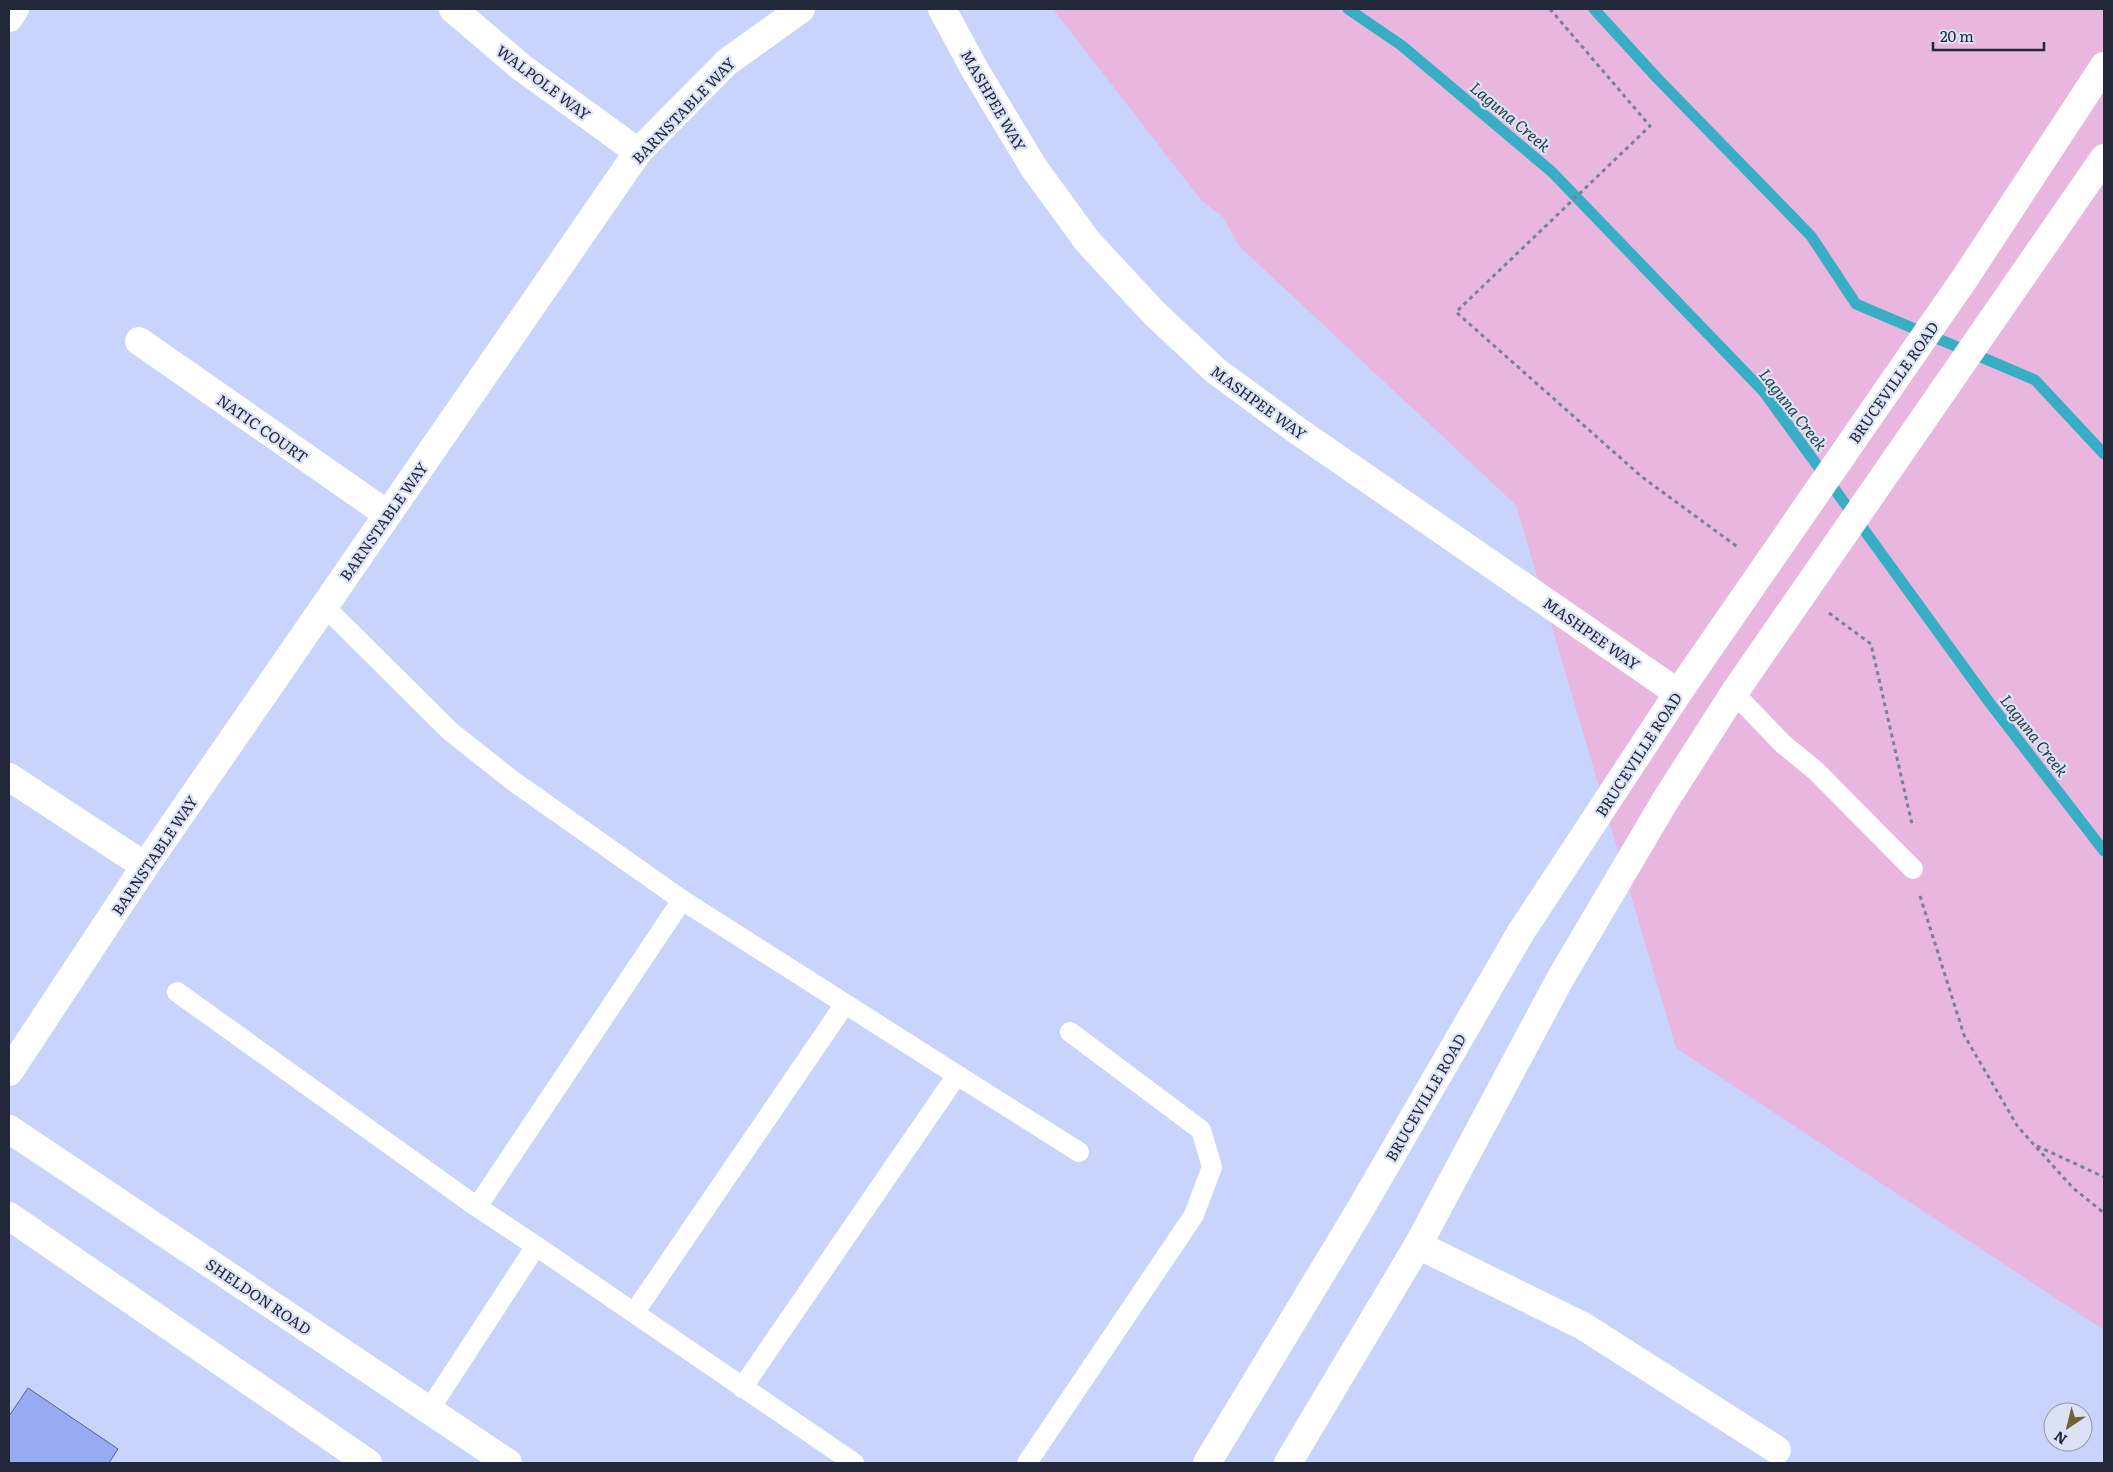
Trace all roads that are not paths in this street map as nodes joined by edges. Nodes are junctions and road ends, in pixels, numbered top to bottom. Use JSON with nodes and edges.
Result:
{"nodes":[{"id":1,"x":15,"y":9,"type":"edge"},
{"id":2,"x":453,"y":9,"type":"edge"},
{"id":3,"x":801,"y":9,"type":"edge"},
{"id":4,"x":942,"y":9,"type":"edge"},
{"id":5,"x":9,"y":18,"type":"edge"},
{"id":6,"x":2104,"y":66,"type":"edge"},
{"id":7,"x":638,"y":152,"type":"junction"},
{"id":8,"x":2104,"y":158,"type":"edge"},
{"id":9,"x":139,"y":342,"type":"dead end"},
{"id":10,"x":387,"y":514,"type":"junction"},
{"id":11,"x":324,"y":606,"type":"junction"},
{"id":12,"x":1678,"y":693,"type":"junction"},
{"id":13,"x":1734,"y":693,"type":"junction"},
{"id":14,"x":9,"y":777,"type":"edge"},
{"id":15,"x":145,"y":866,"type":"junction"},
{"id":16,"x":1913,"y":869,"type":"road end"},
{"id":17,"x":682,"y":900,"type":"junction"},
{"id":18,"x":177,"y":992,"type":"dead end"},
{"id":19,"x":845,"y":1004,"type":"junction"},
{"id":20,"x":1070,"y":1032,"type":"dead end"},
{"id":21,"x":9,"y":1072,"type":"edge"},
{"id":22,"x":957,"y":1075,"type":"junction"},
{"id":23,"x":9,"y":1129,"type":"edge"},
{"id":24,"x":1079,"y":1152,"type":"dead end"},
{"id":25,"x":477,"y":1206,"type":"junction"},
{"id":26,"x":9,"y":1216,"type":"edge"},
{"id":27,"x":1418,"y":1245,"type":"junction"},
{"id":28,"x":536,"y":1246,"type":"junction"},
{"id":29,"x":634,"y":1313,"type":"junction"},
{"id":30,"x":742,"y":1388,"type":"junction"},
{"id":31,"x":429,"y":1410,"type":"junction"},
{"id":32,"x":1777,"y":1450,"type":"dead end"},
{"id":33,"x":368,"y":1463,"type":"edge"},
{"id":34,"x":508,"y":1463,"type":"edge"},
{"id":35,"x":854,"y":1463,"type":"edge"},
{"id":36,"x":1026,"y":1463,"type":"edge"},
{"id":37,"x":1207,"y":1463,"type":"edge"},
{"id":38,"x":1288,"y":1463,"type":"edge"}],
"edges":[{"from":1,"to":5,"type":"main road"},
{"from":2,"to":7,"type":"main road","name":"WALPOLE WAY"},
{"from":3,"to":7,"type":"main road","name":"BARNSTABLE WAY"},
{"from":4,"to":12,"type":"main road","name":"MASHPEE WAY"},
{"from":6,"to":12,"type":"main road","name":"BRUCEVILLE ROAD"},
{"from":7,"to":10,"type":"main road","name":"BARNSTABLE WAY"},
{"from":8,"to":13,"type":"main road"},
{"from":9,"to":10,"type":"main road","name":"NATIC COURT"},
{"from":10,"to":11,"type":"main road","name":"BARNSTABLE WAY"},
{"from":11,"to":15,"type":"main road","name":"BARNSTABLE WAY"},
{"from":11,"to":17,"type":"lane"},
{"from":12,"to":37,"type":"main road","name":"BRUCEVILLE ROAD"},
{"from":13,"to":16,"type":"lane"},
{"from":13,"to":27,"type":"main road"},
{"from":14,"to":15,"type":"main road"},
{"from":15,"to":21,"type":"main road","name":"BARNSTABLE WAY"},
{"from":17,"to":19,"type":"lane"},
{"from":17,"to":25,"type":"lane"},
{"from":18,"to":25,"type":"lane"},
{"from":19,"to":22,"type":"lane"},
{"from":19,"to":29,"type":"lane"},
{"from":20,"to":36,"type":"lane"},
{"from":22,"to":24,"type":"lane"},
{"from":22,"to":30,"type":"lane"},
{"from":23,"to":31,"type":"main road","name":"SHELDON ROAD"},
{"from":25,"to":28,"type":"lane"},
{"from":26,"to":33,"type":"main road"},
{"from":27,"to":32,"type":"main road"},
{"from":27,"to":38,"type":"main road"},
{"from":28,"to":29,"type":"lane"},
{"from":28,"to":31,"type":"lane"},
{"from":29,"to":30,"type":"lane"},
{"from":30,"to":35,"type":"lane"},
{"from":31,"to":34,"type":"main road","name":"SHELDON ROAD"}]}
